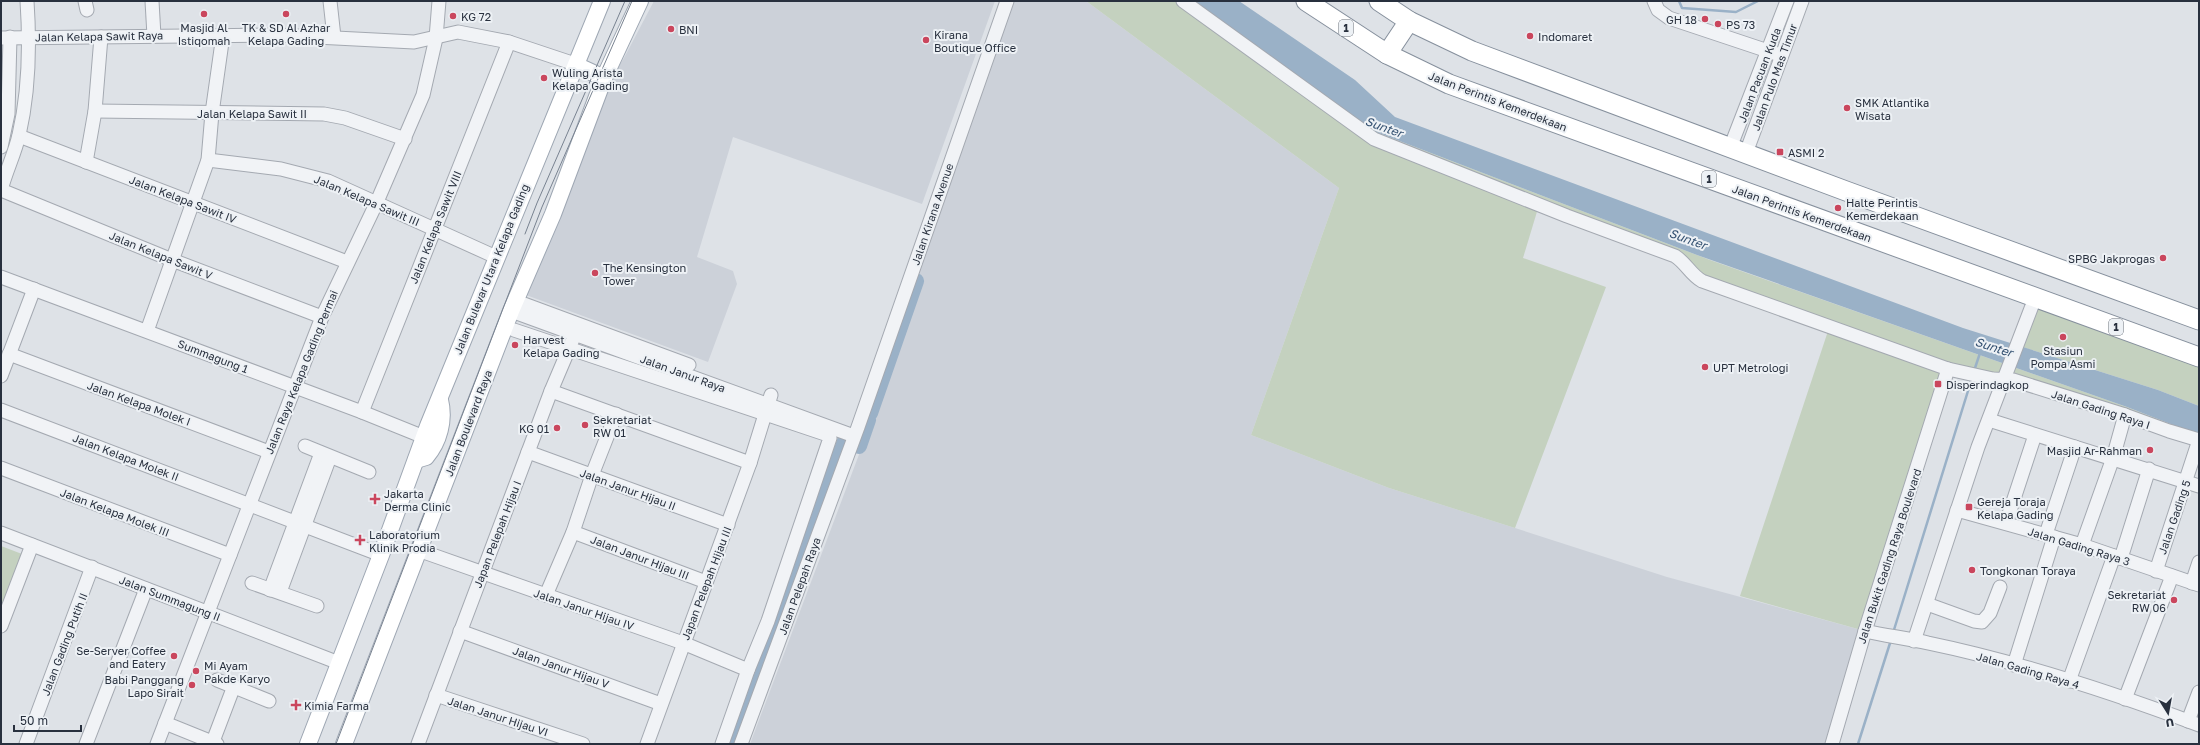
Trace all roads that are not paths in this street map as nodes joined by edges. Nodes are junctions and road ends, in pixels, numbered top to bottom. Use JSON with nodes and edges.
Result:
{"nodes":[{"id":1,"x":27,"y":1,"type":"edge"},
{"id":2,"x":152,"y":1,"type":"edge"},
{"id":3,"x":330,"y":1,"type":"edge"},
{"id":4,"x":439,"y":1,"type":"edge"},
{"id":5,"x":602,"y":1,"type":"edge"},
{"id":6,"x":640,"y":1,"type":"edge"},
{"id":7,"x":1007,"y":1,"type":"edge"},
{"id":8,"x":1183,"y":1,"type":"edge"},
{"id":9,"x":1306,"y":1,"type":"edge"},
{"id":10,"x":1379,"y":1,"type":"edge"},
{"id":11,"x":1787,"y":1,"type":"edge"},
{"id":12,"x":1802,"y":1,"type":"edge"},
{"id":13,"x":1656,"y":5,"type":"edge"},
{"id":14,"x":1409,"y":21,"type":"junction"},
{"id":15,"x":223,"y":35,"type":"junction"},
{"id":16,"x":154,"y":36,"type":"junction"},
{"id":17,"x":29,"y":37,"type":"junction"},
{"id":18,"x":101,"y":37,"type":"junction"},
{"id":19,"x":334,"y":37,"type":"junction"},
{"id":20,"x":5,"y":38,"type":"edge"},
{"id":21,"x":436,"y":38,"type":"junction"},
{"id":22,"x":509,"y":42,"type":"junction"},
{"id":23,"x":1769,"y":51,"type":"junction"},
{"id":24,"x":1387,"y":54,"type":"junction"},
{"id":25,"x":1782,"y":55,"type":"junction"},
{"id":26,"x":574,"y":70,"type":"junction"},
{"id":27,"x":604,"y":78,"type":"junction"},
{"id":28,"x":95,"y":111,"type":"junction"},
{"id":29,"x":212,"y":113,"type":"junction"},
{"id":30,"x":19,"y":136,"type":"junction"},
{"id":31,"x":405,"y":139,"type":"junction"},
{"id":32,"x":1,"y":147,"type":"edge"},
{"id":33,"x":1738,"y":150,"type":"junction"},
{"id":34,"x":208,"y":160,"type":"junction"},
{"id":35,"x":86,"y":162,"type":"junction"},
{"id":36,"x":1,"y":190,"type":"edge"},
{"id":37,"x":194,"y":204,"type":"junction"},
{"id":38,"x":376,"y":204,"type":"junction"},
{"id":39,"x":434,"y":229,"type":"junction"},
{"id":40,"x":496,"y":257,"type":"junction"},
{"id":41,"x":172,"y":260,"type":"junction"},
{"id":42,"x":347,"y":262,"type":"junction"},
{"id":43,"x":1,"y":277,"type":"edge"},
{"id":44,"x":34,"y":289,"type":"junction"},
{"id":45,"x":2035,"y":298,"type":"junction"},
{"id":46,"x":514,"y":306,"type":"junction"},
{"id":47,"x":322,"y":317,"type":"junction"},
{"id":48,"x":2199,"y":320,"type":"edge"},
{"id":49,"x":514,"y":330,"type":"dead end"},
{"id":50,"x":577,"y":330,"type":"junction"},
{"id":51,"x":146,"y":331,"type":"junction"},
{"id":52,"x":568,"y":349,"type":"junction"},
{"id":53,"x":9,"y":354,"type":"junction"},
{"id":54,"x":2199,"y":357,"type":"edge"},
{"id":55,"x":1951,"y":370,"type":"junction"},
{"id":56,"x":1,"y":376,"type":"edge"},
{"id":57,"x":2000,"y":378,"type":"junction"},
{"id":58,"x":294,"y":388,"type":"junction"},
{"id":59,"x":551,"y":391,"type":"junction"},
{"id":60,"x":770,"y":407,"type":"junction"},
{"id":61,"x":1,"y":410,"type":"edge"},
{"id":62,"x":362,"y":412,"type":"junction"},
{"id":63,"x":616,"y":414,"type":"junction"},
{"id":64,"x":2125,"y":414,"type":"junction"},
{"id":65,"x":1989,"y":420,"type":"junction"},
{"id":66,"x":856,"y":432,"type":"junction"},
{"id":67,"x":2035,"y":435,"type":"junction"},
{"id":68,"x":430,"y":439,"type":"junction"},
{"id":69,"x":2199,"y":440,"type":"edge"},
{"id":70,"x":305,"y":446,"type":"dead end"},
{"id":71,"x":2075,"y":447,"type":"junction"},
{"id":72,"x":458,"y":451,"type":"junction"},
{"id":73,"x":269,"y":452,"type":"junction"},
{"id":74,"x":528,"y":452,"type":"junction"},
{"id":75,"x":326,"y":455,"type":"junction"},
{"id":76,"x":2113,"y":458,"type":"junction"},
{"id":77,"x":750,"y":463,"type":"junction"},
{"id":78,"x":1,"y":468,"type":"edge"},
{"id":79,"x":2149,"y":469,"type":"junction"},
{"id":80,"x":369,"y":472,"type":"dead end"},
{"id":81,"x":592,"y":475,"type":"junction"},
{"id":82,"x":2186,"y":482,"type":"junction"},
{"id":83,"x":2199,"y":486,"type":"edge"},
{"id":84,"x":250,"y":505,"type":"junction"},
{"id":85,"x":1957,"y":510,"type":"junction"},
{"id":86,"x":2006,"y":523,"type":"junction"},
{"id":87,"x":299,"y":524,"type":"junction"},
{"id":88,"x":728,"y":525,"type":"junction"},
{"id":89,"x":573,"y":532,"type":"junction"},
{"id":90,"x":1,"y":533,"type":"edge"},
{"id":91,"x":2050,"y":536,"type":"junction"},
{"id":92,"x":32,"y":545,"type":"junction"},
{"id":93,"x":2082,"y":545,"type":"junction"},
{"id":94,"x":418,"y":550,"type":"junction"},
{"id":95,"x":230,"y":555,"type":"junction"},
{"id":96,"x":381,"y":555,"type":"junction"},
{"id":97,"x":2117,"y":557,"type":"junction"},
{"id":98,"x":2199,"y":562,"type":"edge"},
{"id":99,"x":92,"y":567,"type":"junction"},
{"id":100,"x":2156,"y":571,"type":"junction"},
{"id":101,"x":482,"y":572,"type":"junction"},
{"id":102,"x":2172,"y":576,"type":"junction"},
{"id":103,"x":706,"y":582,"type":"junction"},
{"id":104,"x":252,"y":583,"type":"dead end"},
{"id":105,"x":2195,"y":584,"type":"edge"},
{"id":106,"x":2000,"y":587,"type":"dead end"},
{"id":107,"x":146,"y":589,"type":"junction"},
{"id":108,"x":275,"y":591,"type":"junction"},
{"id":109,"x":546,"y":595,"type":"junction"},
{"id":110,"x":1927,"y":604,"type":"junction"},
{"id":111,"x":317,"y":606,"type":"dead end"},
{"id":112,"x":208,"y":612,"type":"junction"},
{"id":113,"x":1,"y":626,"type":"edge"},
{"id":114,"x":460,"y":631,"type":"junction"},
{"id":115,"x":1870,"y":632,"type":"junction"},
{"id":116,"x":1909,"y":640,"type":"junction"},
{"id":117,"x":683,"y":643,"type":"junction"},
{"id":118,"x":339,"y":663,"type":"junction"},
{"id":119,"x":2014,"y":665,"type":"junction"},
{"id":120,"x":748,"y":670,"type":"junction"},
{"id":121,"x":218,"y":680,"type":"dead end"},
{"id":122,"x":2069,"y":681,"type":"junction"},
{"id":123,"x":237,"y":687,"type":"junction"},
{"id":124,"x":2199,"y":692,"type":"edge"},
{"id":125,"x":436,"y":695,"type":"junction"},
{"id":126,"x":2125,"y":699,"type":"junction"},
{"id":127,"x":269,"y":701,"type":"dead end"},
{"id":128,"x":661,"y":704,"type":"junction"},
{"id":129,"x":165,"y":723,"type":"junction"},
{"id":130,"x":2194,"y":723,"type":"edge"},
{"id":131,"x":215,"y":743,"type":"edge"},
{"id":132,"x":26,"y":744,"type":"edge"},
{"id":133,"x":86,"y":744,"type":"edge"},
{"id":134,"x":157,"y":744,"type":"edge"},
{"id":135,"x":308,"y":744,"type":"edge"},
{"id":136,"x":344,"y":744,"type":"edge"},
{"id":137,"x":418,"y":744,"type":"edge"},
{"id":138,"x":583,"y":744,"type":"edge"},
{"id":139,"x":647,"y":744,"type":"edge"},
{"id":140,"x":722,"y":744,"type":"edge"},
{"id":141,"x":741,"y":744,"type":"edge"},
{"id":142,"x":1832,"y":744,"type":"edge"}],
"edges":[{"from":1,"to":17,"type":"street"},
{"from":2,"to":16,"type":"street"},
{"from":3,"to":19,"type":"street"},
{"from":4,"to":21,"type":"street","name":"Jalan Raya Kelapa Gading Permai"},
{"from":5,"to":26,"type":"main road","name":"Jalan Bulevar Utara Kelapa Gading"},
{"from":6,"to":27,"type":"main road"},
{"from":7,"to":66,"type":"street","name":"Jalan Kirana Avenue"},
{"from":8,"to":55,"type":"street","name":"Jalan Gading Raya I"},
{"from":9,"to":24,"type":"highway","name":"Jalan Perintis Kemerdekaan","number":"1"},
{"from":10,"to":14,"type":"highway"},
{"from":11,"to":23,"type":"street","name":"Jalan Pacuan Kuda"},
{"from":12,"to":25,"type":"street","name":"Jalan Pulo Mas Timur"},
{"from":13,"to":23,"type":"street"},
{"from":14,"to":24,"type":"highway"},
{"from":14,"to":33,"type":"highway"},
{"from":15,"to":16,"type":"street","name":"Jalan Kelapa Sawit Raya"},
{"from":15,"to":19,"type":"street","name":"Jalan Kelapa Sawit Raya"},
{"from":15,"to":29,"type":"street"},
{"from":16,"to":18,"type":"street","name":"Jalan Kelapa Sawit Raya"},
{"from":17,"to":18,"type":"street","name":"Jalan Kelapa Sawit Raya"},
{"from":17,"to":20,"type":"street","name":"Jalan Kelapa Sawit Raya"},
{"from":17,"to":30,"type":"street"},
{"from":18,"to":28,"type":"street"},
{"from":19,"to":21,"type":"street","name":"Jalan Kelapa Sawit Raya"},
{"from":20,"to":32,"type":"street"},
{"from":21,"to":22,"type":"street","name":"Jalan Kelapa Sawit Raya"},
{"from":21,"to":31,"type":"street","name":"Jalan Raya Kelapa Gading Permai"},
{"from":22,"to":26,"type":"street","name":"Jalan Kelapa Sawit Raya"},
{"from":22,"to":39,"type":"street","name":"Jalan Kelapa Sawit VIII"},
{"from":23,"to":25,"type":"street"},
{"from":23,"to":33,"type":"street","name":"Jalan Pacuan Kuda"},
{"from":24,"to":45,"type":"highway","name":"Jalan Perintis Kemerdekaan","number":"1"},
{"from":25,"to":33,"type":"street","name":"Jalan Pulo Mas Timur"},
{"from":26,"to":27,"type":"main road"},
{"from":26,"to":40,"type":"main road","name":"Jalan Bulevar Utara Kelapa Gading"},
{"from":27,"to":46,"type":"main road","name":"Jalan Boulevard Raya"},
{"from":28,"to":29,"type":"street","name":"Jalan Kelapa Sawit II"},
{"from":28,"to":35,"type":"street"},
{"from":29,"to":31,"type":"street","name":"Jalan Kelapa Sawit II"},
{"from":29,"to":34,"type":"street"},
{"from":30,"to":35,"type":"street","name":"Jalan Kelapa Sawit IV"},
{"from":30,"to":36,"type":"street"},
{"from":31,"to":38,"type":"street","name":"Jalan Raya Kelapa Gading Permai"},
{"from":33,"to":48,"type":"highway"},
{"from":34,"to":37,"type":"street"},
{"from":34,"to":38,"type":"street","name":"Jalan Kelapa Sawit III"},
{"from":35,"to":37,"type":"street","name":"Jalan Kelapa Sawit IV"},
{"from":36,"to":41,"type":"street","name":"Jalan Kelapa Sawit V"},
{"from":37,"to":41,"type":"street"},
{"from":37,"to":42,"type":"street","name":"Jalan Kelapa Sawit IV"},
{"from":38,"to":39,"type":"street","name":"Jalan Kelapa Sawit III"},
{"from":38,"to":42,"type":"street","name":"Jalan Raya Kelapa Gading Permai"},
{"from":39,"to":40,"type":"street","name":"Jalan Kelapa Sawit III"},
{"from":39,"to":62,"type":"street","name":"Jalan Kelapa Sawit VIII"},
{"from":40,"to":68,"type":"main road","name":"Jalan Bulevar Utara Kelapa Gading"},
{"from":41,"to":47,"type":"street","name":"Jalan Kelapa Sawit V"},
{"from":41,"to":51,"type":"street"},
{"from":42,"to":47,"type":"street","name":"Jalan Raya Kelapa Gading Permai"},
{"from":43,"to":44,"type":"street","name":"Summagung 1"},
{"from":44,"to":51,"type":"street","name":"Summagung 1"},
{"from":44,"to":53,"type":"street"},
{"from":45,"to":54,"type":"highway","name":"Jalan Perintis Kemerdekaan","number":"1"},
{"from":45,"to":57,"type":"street"},
{"from":46,"to":50,"type":"street","name":"Jalan Janur Raya"},
{"from":46,"to":72,"type":"main road","name":"Jalan Boulevard Raya"},
{"from":47,"to":58,"type":"street","name":"Jalan Raya Kelapa Gading Permai"},
{"from":49,"to":52,"type":"street"},
{"from":50,"to":52,"type":"street","name":"Japan Pelepah Hijau I"},
{"from":50,"to":60,"type":"street","name":"Jalan Janur Raya"},
{"from":51,"to":58,"type":"street","name":"Summagung 1"},
{"from":52,"to":59,"type":"street","name":"Japan Pelepah Hijau I"},
{"from":52,"to":60,"type":"street"},
{"from":53,"to":56,"type":"street"},
{"from":53,"to":73,"type":"street","name":"Jalan Kelapa Molek I"},
{"from":55,"to":57,"type":"street","name":"Jalan Gading Raya I"},
{"from":55,"to":115,"type":"street","name":"Jalan Bukit Gading Raya Boulevard"},
{"from":57,"to":64,"type":"street","name":"Jalan Gading Raya I"},
{"from":57,"to":65,"type":"street"},
{"from":58,"to":62,"type":"street","name":"Summagung 1"},
{"from":58,"to":73,"type":"street","name":"Jalan Raya Kelapa Gading Permai"},
{"from":59,"to":63,"type":"street"},
{"from":59,"to":74,"type":"street","name":"Japan Pelepah Hijau I"},
{"from":60,"to":66,"type":"street","name":"Jalan Janur Raya"},
{"from":60,"to":77,"type":"street","name":"Japan Pelepah Hijau III"},
{"from":60,"to":120,"type":"street","name":"Jalan Pelepah Raya"},
{"from":61,"to":84,"type":"street","name":"Jalan Kelapa Molek II"},
{"from":62,"to":68,"type":"street","name":"Summagung 1"},
{"from":63,"to":77,"type":"street"},
{"from":63,"to":81,"type":"street"},
{"from":64,"to":69,"type":"street","name":"Jalan Gading Raya I"},
{"from":64,"to":76,"type":"street"},
{"from":65,"to":67,"type":"street"},
{"from":65,"to":85,"type":"street"},
{"from":66,"to":141,"type":"street","name":"Jalan Pelepah Raya"},
{"from":67,"to":71,"type":"street"},
{"from":67,"to":86,"type":"street"},
{"from":68,"to":72,"type":"main road"},
{"from":68,"to":96,"type":"main road","name":"Jalan Bulevar Utara Kelapa Gading"},
{"from":69,"to":82,"type":"street","name":"Jalan Gading 5"},
{"from":70,"to":75,"type":"street"},
{"from":71,"to":76,"type":"street"},
{"from":71,"to":91,"type":"street"},
{"from":72,"to":94,"type":"main road","name":"Jalan Boulevard Raya"},
{"from":73,"to":84,"type":"street","name":"Jalan Raya Kelapa Gading Permai"},
{"from":74,"to":81,"type":"street","name":"Jalan Janur Hijau II"},
{"from":74,"to":101,"type":"street","name":"Japan Pelepah Hijau I"},
{"from":75,"to":80,"type":"street"},
{"from":75,"to":87,"type":"street"},
{"from":76,"to":79,"type":"street"},
{"from":76,"to":93,"type":"street"},
{"from":77,"to":88,"type":"street","name":"Japan Pelepah Hijau III"},
{"from":78,"to":95,"type":"street","name":"Jalan Kelapa Molek III"},
{"from":79,"to":82,"type":"street"},
{"from":79,"to":97,"type":"street"},
{"from":81,"to":88,"type":"street","name":"Jalan Janur Hijau II"},
{"from":81,"to":89,"type":"street"},
{"from":82,"to":83,"type":"street"},
{"from":82,"to":100,"type":"street","name":"Jalan Gading 5"},
{"from":84,"to":87,"type":"street","name":"Jalan Kelapa Molek II"},
{"from":84,"to":95,"type":"street","name":"Jalan Raya Kelapa Gading Permai"},
{"from":85,"to":86,"type":"street","name":"Jalan Gading Raya 3"},
{"from":85,"to":110,"type":"street"},
{"from":86,"to":91,"type":"street","name":"Jalan Gading Raya 3"},
{"from":87,"to":96,"type":"street","name":"Jalan Kelapa Molek II"},
{"from":87,"to":108,"type":"street"},
{"from":88,"to":103,"type":"street","name":"Japan Pelepah Hijau III"},
{"from":89,"to":103,"type":"street","name":"Jalan Janur Hijau III"},
{"from":89,"to":109,"type":"street"},
{"from":90,"to":92,"type":"street","name":"Jalan Summagung II"},
{"from":91,"to":93,"type":"street","name":"Jalan Gading Raya 3"},
{"from":91,"to":119,"type":"street"},
{"from":92,"to":99,"type":"street","name":"Jalan Summagung II"},
{"from":92,"to":113,"type":"street"},
{"from":93,"to":97,"type":"street","name":"Jalan Gading Raya 3"},
{"from":94,"to":101,"type":"street","name":"Jalan Janur Hijau IV"},
{"from":94,"to":136,"type":"main road","name":"Jalan Boulevard Raya"},
{"from":95,"to":112,"type":"street","name":"Jalan Raya Kelapa Gading Permai"},
{"from":96,"to":118,"type":"main road"},
{"from":97,"to":100,"type":"street","name":"Jalan Gading Raya 3"},
{"from":97,"to":122,"type":"street"},
{"from":98,"to":105,"type":"street"},
{"from":99,"to":107,"type":"street","name":"Jalan Summagung II"},
{"from":99,"to":132,"type":"street","name":"Jalan Gading Putih II"},
{"from":100,"to":102,"type":"street","name":"Jalan Gading Raya 3"},
{"from":101,"to":109,"type":"street","name":"Jalan Janur Hijau IV"},
{"from":101,"to":114,"type":"street","name":"Japan Pelepah Hijau I"},
{"from":102,"to":105,"type":"street","name":"Jalan Gading Raya 3"},
{"from":102,"to":126,"type":"street"},
{"from":103,"to":117,"type":"street","name":"Japan Pelepah Hijau III"},
{"from":104,"to":108,"type":"street"},
{"from":106,"to":110,"type":"street"},
{"from":107,"to":112,"type":"street","name":"Jalan Summagung II"},
{"from":107,"to":133,"type":"street"},
{"from":108,"to":111,"type":"street"},
{"from":109,"to":117,"type":"street","name":"Jalan Janur Hijau IV"},
{"from":110,"to":116,"type":"street"},
{"from":112,"to":118,"type":"street","name":"Jalan Summagung II"},
{"from":112,"to":129,"type":"street","name":"Jalan Raya Kelapa Gading Permai"},
{"from":114,"to":125,"type":"street","name":"Japan Pelepah Hijau I"},
{"from":114,"to":128,"type":"street","name":"Jalan Janur Hijau V"},
{"from":115,"to":116,"type":"street","name":"Jalan Gading Raya 4"},
{"from":115,"to":142,"type":"street","name":"Jalan Bukit Gading Raya Boulevard"},
{"from":116,"to":119,"type":"street","name":"Jalan Gading Raya 4"},
{"from":117,"to":120,"type":"street","name":"Jalan Janur Hijau IV"},
{"from":117,"to":128,"type":"street","name":"Japan Pelepah Hijau III"},
{"from":118,"to":135,"type":"main road"},
{"from":119,"to":122,"type":"street","name":"Jalan Gading Raya 4"},
{"from":120,"to":140,"type":"street","name":"Jalan Pelepah Raya"},
{"from":121,"to":123,"type":"street"},
{"from":122,"to":126,"type":"street","name":"Jalan Gading Raya 4"},
{"from":123,"to":127,"type":"street"},
{"from":123,"to":131,"type":"street"},
{"from":124,"to":130,"type":"street"},
{"from":125,"to":137,"type":"street","name":"Japan Pelepah Hijau I"},
{"from":125,"to":138,"type":"street","name":"Jalan Janur Hijau VI"},
{"from":126,"to":130,"type":"street","name":"Jalan Gading Raya 4"},
{"from":128,"to":139,"type":"street","name":"Japan Pelepah Hijau III"},
{"from":129,"to":131,"type":"street"},
{"from":129,"to":134,"type":"street","name":"Jalan Raya Kelapa Gading Permai"}]}
